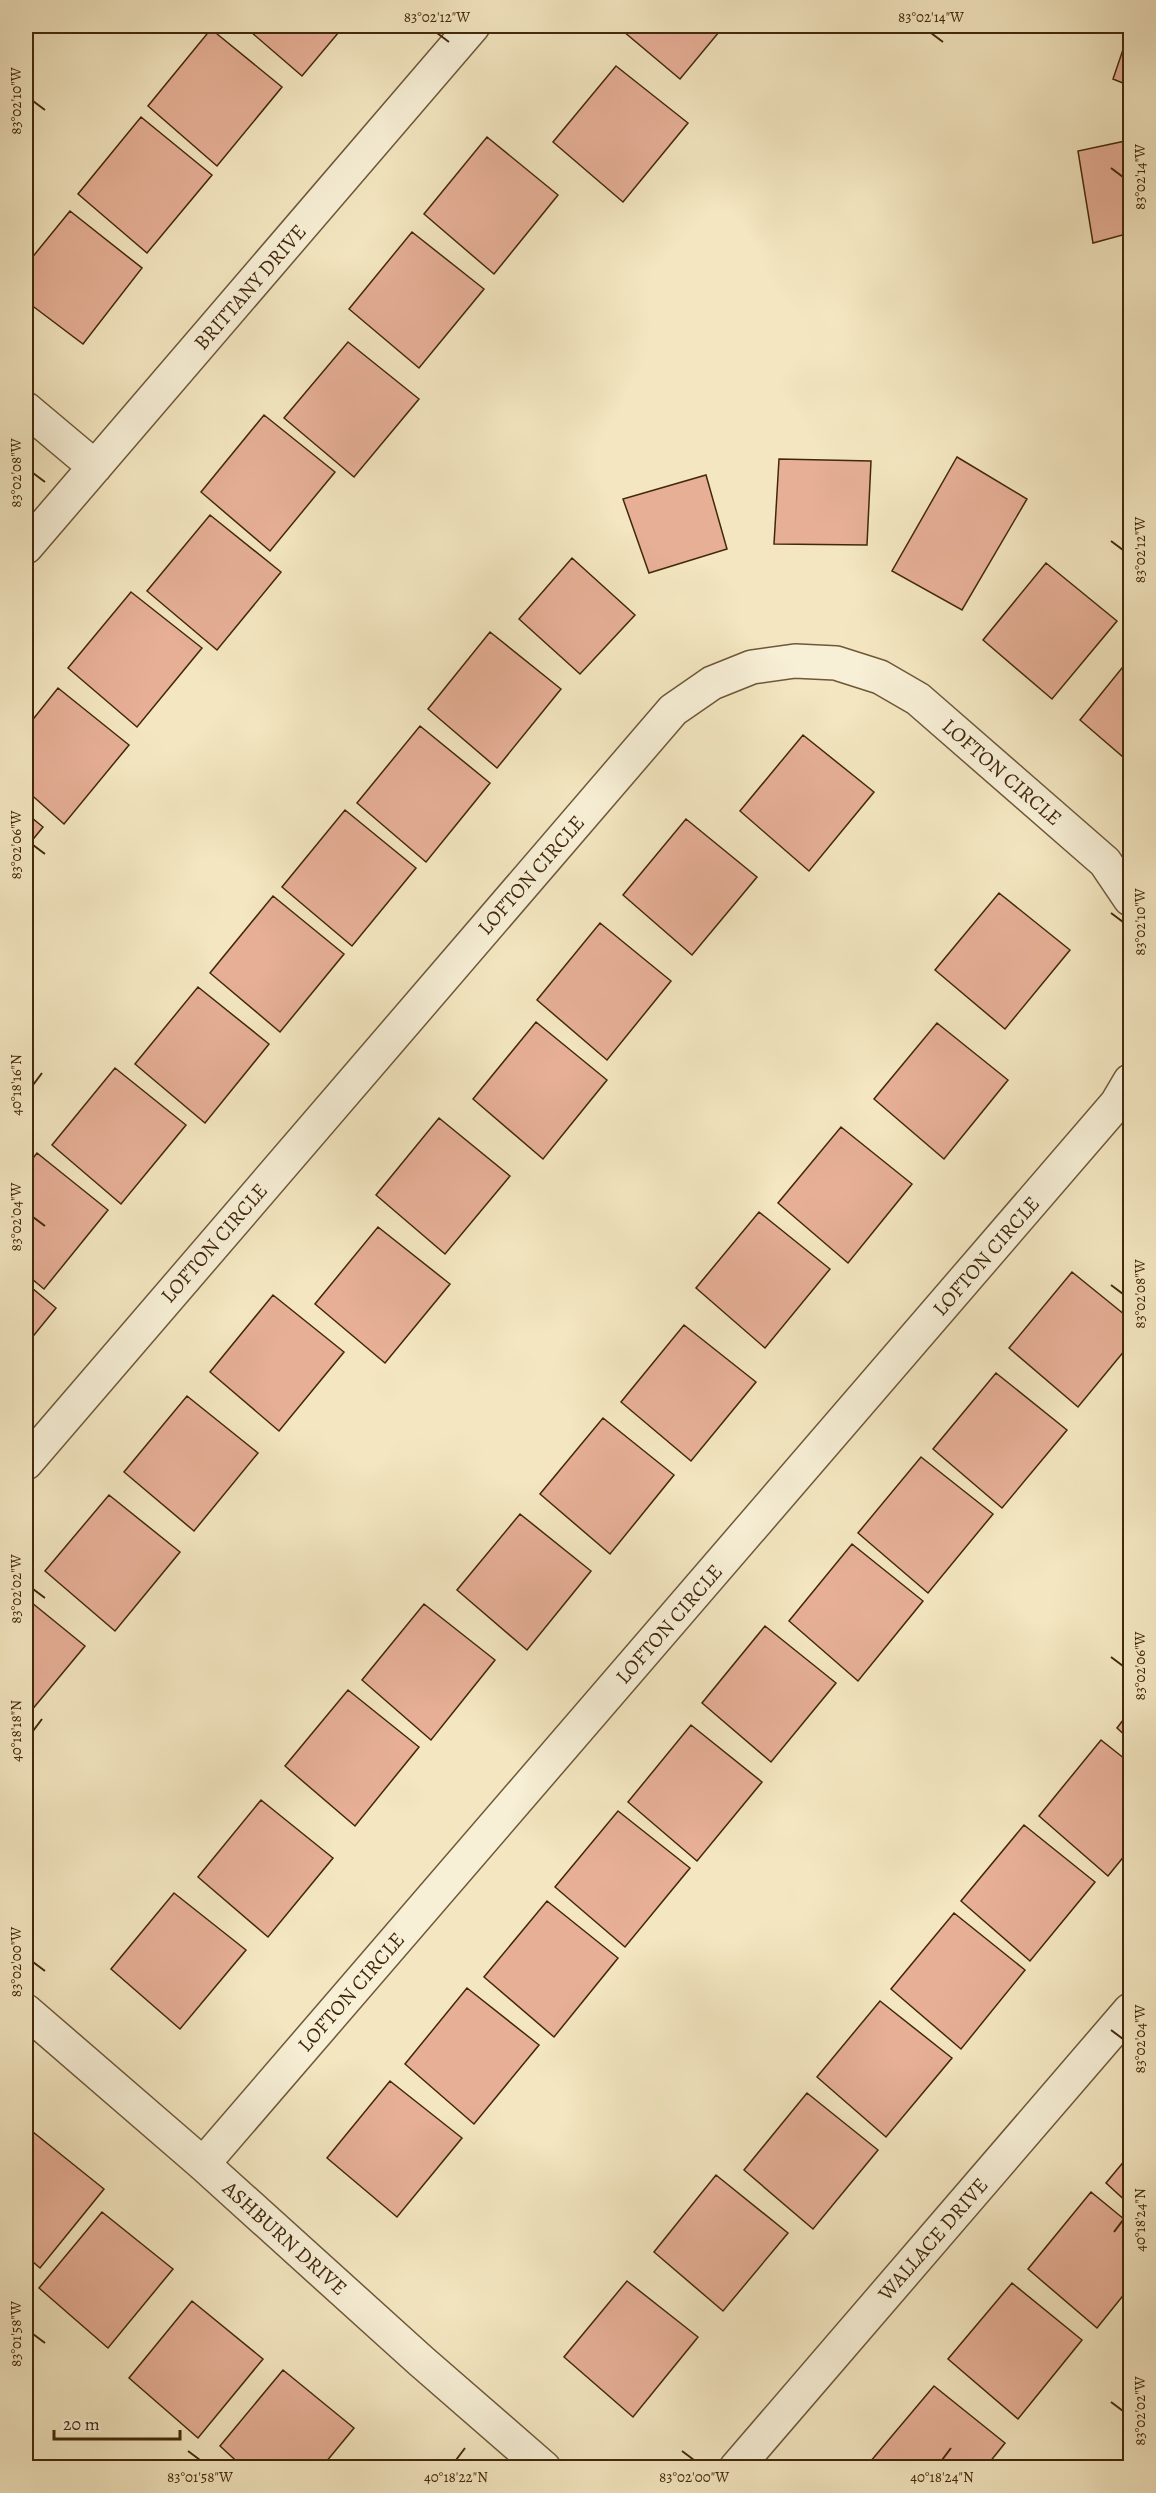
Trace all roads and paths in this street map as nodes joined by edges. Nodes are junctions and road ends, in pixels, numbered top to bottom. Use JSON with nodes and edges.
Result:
{"nodes":[{"id":1,"x":473,"y":26,"type":"edge"},
{"id":2,"x":26,"y":409,"type":"edge"},
{"id":3,"x":95,"y":467,"type":"junction"},
{"id":4,"x":26,"y":547,"type":"edge"},
{"id":5,"x":1131,"y":898,"type":"edge"},
{"id":6,"x":1131,"y":1081,"type":"edge"},
{"id":7,"x":26,"y":1462,"type":"edge"},
{"id":8,"x":1131,"y":2010,"type":"edge"},
{"id":9,"x":26,"y":2011,"type":"edge"},
{"id":10,"x":203,"y":2164,"type":"junction"},
{"id":11,"x":544,"y":2468,"type":"edge"},
{"id":12,"x":736,"y":2468,"type":"edge"}],
"edges":[{"from":1,"to":3,"type":"street","name":"BRITTANY DRIVE"},
{"from":2,"to":3,"type":"street"},
{"from":3,"to":4,"type":"street","name":"BRITTANY DRIVE"},
{"from":5,"to":7,"type":"street","name":"LOFTON CIRCLE"},
{"from":6,"to":10,"type":"street","name":"LOFTON CIRCLE"},
{"from":8,"to":12,"type":"street","name":"WALLACE DRIVE"},
{"from":9,"to":10,"type":"street","name":"ASHBURN DRIVE"},
{"from":10,"to":11,"type":"street","name":"ASHBURN DRIVE"}]}
